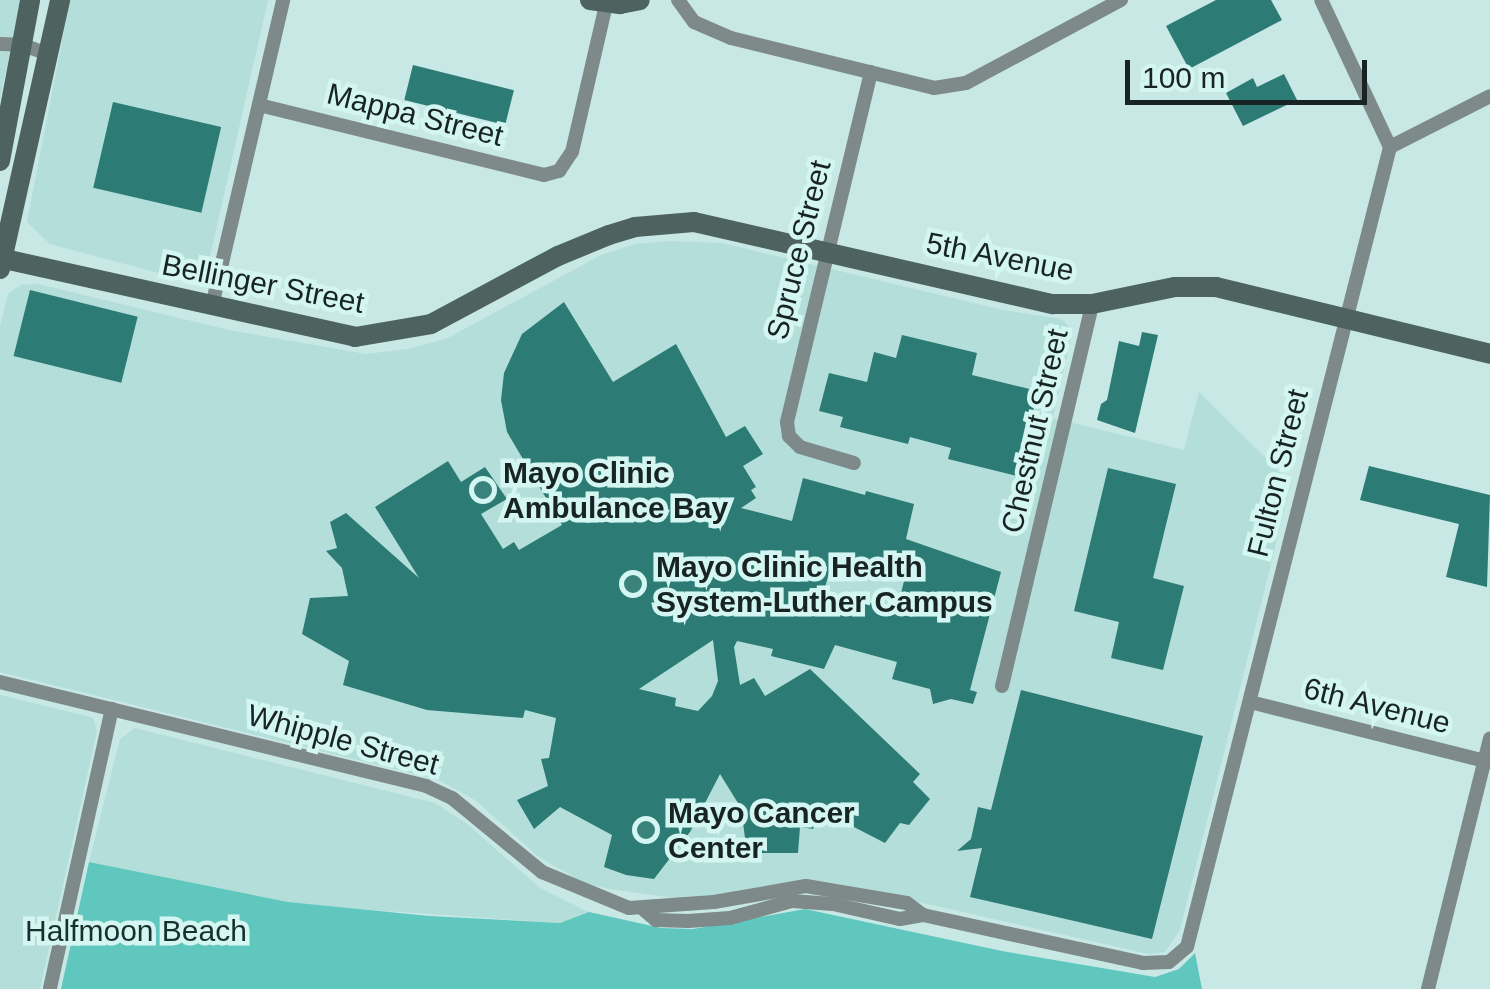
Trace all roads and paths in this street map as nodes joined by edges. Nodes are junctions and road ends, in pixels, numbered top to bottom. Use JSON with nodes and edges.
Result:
{"nodes":[{"id":1,"x":30,"y":0,"type":"edge"},
{"id":2,"x":60,"y":0,"type":"edge"},
{"id":3,"x":283,"y":0,"type":"edge"},
{"id":4,"x":640,"y":0,"type":"edge"},
{"id":5,"x":678,"y":0,"type":"edge"},
{"id":6,"x":1120,"y":0,"type":"edge"},
{"id":7,"x":1321,"y":0,"type":"edge"},
{"id":8,"x":601,"y":1,"type":"edge"},
{"id":9,"x":0,"y":44,"type":"edge"},
{"id":10,"x":23,"y":45,"type":"junction"},
{"id":11,"x":50,"y":56,"type":"junction"},
{"id":12,"x":871,"y":72,"type":"junction"},
{"id":13,"x":1490,"y":96,"type":"edge"},
{"id":14,"x":259,"y":105,"type":"junction"},
{"id":15,"x":1390,"y":148,"type":"junction"},
{"id":16,"x":0,"y":162,"type":"edge"},
{"id":17,"x":826,"y":249,"type":"junction"},
{"id":18,"x":558,"y":256,"type":"joint"},
{"id":19,"x":1,"y":262,"type":"edge"},
{"id":20,"x":1092,"y":304,"type":"junction"},
{"id":21,"x":212,"y":306,"type":"junction"},
{"id":22,"x":1346,"y":318,"type":"junction"},
{"id":23,"x":1490,"y":354,"type":"edge"},
{"id":24,"x":854,"y":464,"type":"dead end"},
{"id":25,"x":0,"y":682,"type":"edge"},
{"id":26,"x":1002,"y":686,"type":"dead end"},
{"id":27,"x":1250,"y":702,"type":"junction"},
{"id":28,"x":112,"y":709,"type":"junction"},
{"id":29,"x":1490,"y":740,"type":"edge"},
{"id":30,"x":1487,"y":762,"type":"edge"},
{"id":31,"x":1169,"y":962,"type":"joint"},
{"id":32,"x":50,"y":988,"type":"edge"},
{"id":33,"x":1428,"y":989,"type":"edge"}],
"edges":[{"from":1,"to":10,"type":"main road"},
{"from":2,"to":11,"type":"main road"},
{"from":3,"to":14,"type":"street"},
{"from":4,"to":8,"type":"main road"},
{"from":5,"to":12,"type":"street"},
{"from":6,"to":12,"type":"street"},
{"from":7,"to":15,"type":"street"},
{"from":8,"to":14,"type":"street","name":"Mappa Street"},
{"from":9,"to":10,"type":"street"},
{"from":10,"to":11,"type":"street"},
{"from":10,"to":16,"type":"main road"},
{"from":11,"to":19,"type":"main road"},
{"from":12,"to":17,"type":"street","name":"Spruce Street"},
{"from":13,"to":15,"type":"street"},
{"from":14,"to":21,"type":"street"},
{"from":15,"to":22,"type":"street","name":"Fulton Street"},
{"from":17,"to":18,"type":"main road","name":"5th Avenue"},
{"from":17,"to":20,"type":"main road","name":"5th Avenue"},
{"from":17,"to":24,"type":"street","name":"Spruce Street"},
{"from":18,"to":21,"type":"main road","name":"Bellinger Street"},
{"from":19,"to":21,"type":"main road","name":"Bellinger Street"},
{"from":20,"to":22,"type":"main road","name":"5th Avenue"},
{"from":20,"to":26,"type":"street","name":"Chestnut Street"},
{"from":22,"to":23,"type":"main road","name":"5th Avenue"},
{"from":22,"to":27,"type":"street","name":"Fulton Street"},
{"from":25,"to":28,"type":"street","name":"Whipple Street"},
{"from":27,"to":30,"type":"street","name":"6th Avenue"},
{"from":27,"to":31,"type":"street","name":"Fulton Street"},
{"from":28,"to":31,"type":"street","name":"Whipple Street"},
{"from":28,"to":32,"type":"street"},
{"from":29,"to":30,"type":"street"},
{"from":30,"to":33,"type":"street"}]}
